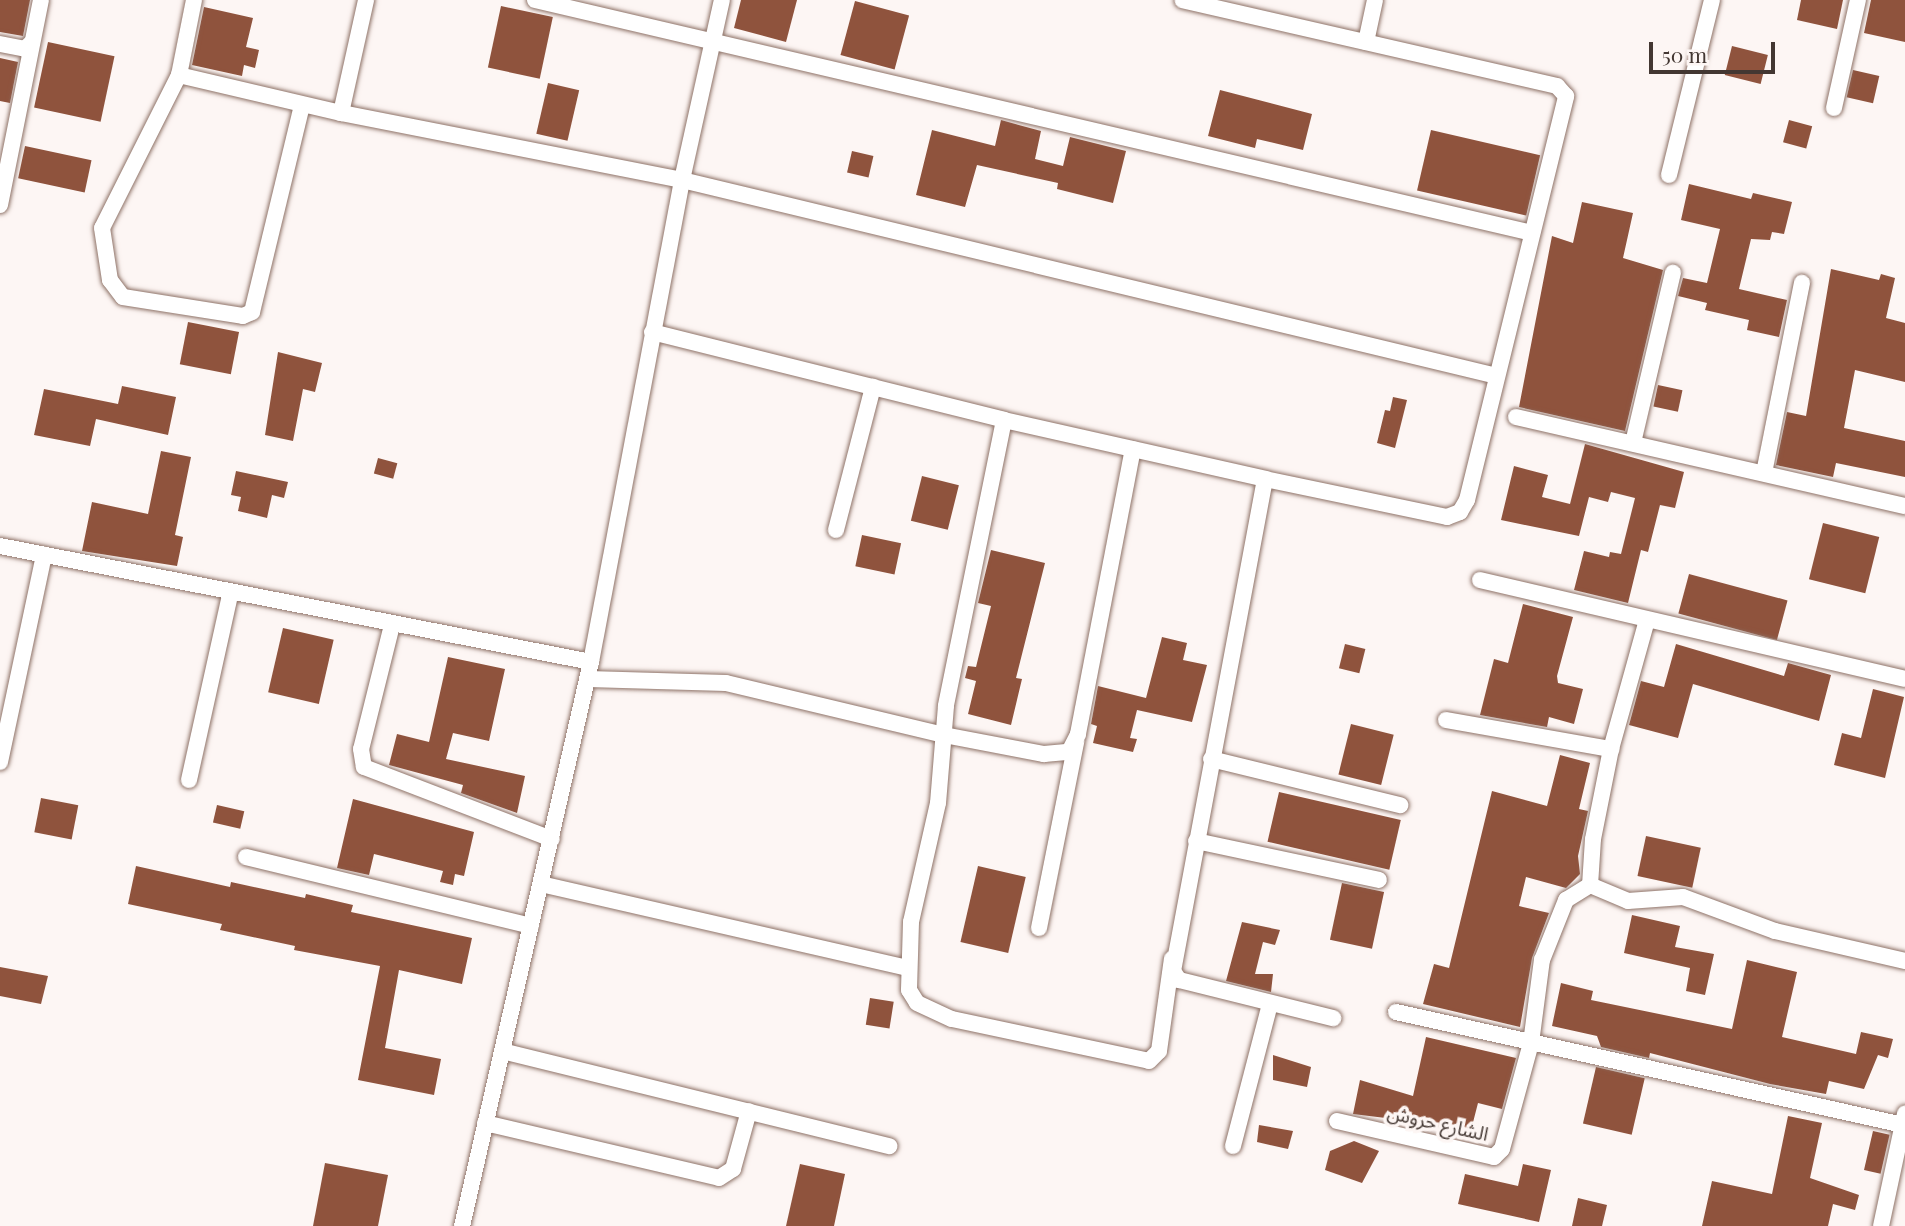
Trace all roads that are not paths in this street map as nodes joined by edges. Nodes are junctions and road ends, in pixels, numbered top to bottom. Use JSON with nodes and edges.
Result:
{"nodes":[{"id":1,"x":41,"y":0,"type":"edge"},
{"id":2,"x":194,"y":0,"type":"edge"},
{"id":3,"x":366,"y":0,"type":"edge"},
{"id":4,"x":535,"y":0,"type":"edge"},
{"id":5,"x":722,"y":0,"type":"edge"},
{"id":6,"x":1183,"y":0,"type":"edge"},
{"id":7,"x":1375,"y":0,"type":"edge"},
{"id":8,"x":1712,"y":0,"type":"edge"},
{"id":9,"x":1858,"y":0,"type":"edge"},
{"id":10,"x":713,"y":40,"type":"junction"},
{"id":11,"x":1366,"y":42,"type":"junction"},
{"id":12,"x":31,"y":43,"type":"junction"},
{"id":13,"x":0,"y":44,"type":"edge"},
{"id":14,"x":179,"y":75,"type":"junction"},
{"id":15,"x":302,"y":105,"type":"junction"},
{"id":16,"x":1834,"y":108,"type":"dead end"},
{"id":17,"x":341,"y":113,"type":"junction"},
{"id":18,"x":1669,"y":175,"type":"dead end"},
{"id":19,"x":682,"y":180,"type":"junction"},
{"id":20,"x":0,"y":205,"type":"edge"},
{"id":21,"x":1532,"y":233,"type":"junction"},
{"id":22,"x":1673,"y":273,"type":"dead end"},
{"id":23,"x":1802,"y":284,"type":"dead end"},
{"id":24,"x":652,"y":332,"type":"junction"},
{"id":25,"x":1497,"y":376,"type":"junction"},
{"id":26,"x":873,"y":387,"type":"junction"},
{"id":27,"x":1516,"y":417,"type":"dead end"},
{"id":28,"x":1004,"y":420,"type":"junction"},
{"id":29,"x":1633,"y":443,"type":"junction"},
{"id":30,"x":1133,"y":449,"type":"junction"},
{"id":31,"x":1764,"y":473,"type":"junction"},
{"id":32,"x":1265,"y":479,"type":"junction"},
{"id":33,"x":1905,"y":506,"type":"edge"},
{"id":34,"x":836,"y":530,"type":"dead end"},
{"id":35,"x":0,"y":546,"type":"edge"},
{"id":36,"x":44,"y":555,"type":"junction"},
{"id":37,"x":1480,"y":580,"type":"dead end"},
{"id":38,"x":230,"y":595,"type":"junction"},
{"id":39,"x":1647,"y":620,"type":"junction"},
{"id":40,"x":392,"y":625,"type":"junction"},
{"id":41,"x":591,"y":662,"type":"junction"},
{"id":42,"x":588,"y":679,"type":"junction"},
{"id":43,"x":1905,"y":679,"type":"edge"},
{"id":44,"x":1446,"y":720,"type":"dead end"},
{"id":45,"x":944,"y":735,"type":"junction"},
{"id":46,"x":1076,"y":742,"type":"junction"},
{"id":47,"x":1611,"y":749,"type":"junction"},
{"id":48,"x":1212,"y":759,"type":"junction"},
{"id":49,"x":0,"y":762,"type":"edge"},
{"id":50,"x":189,"y":780,"type":"dead end"},
{"id":51,"x":1400,"y":805,"type":"dead end"},
{"id":52,"x":552,"y":839,"type":"junction"},
{"id":53,"x":1196,"y":841,"type":"junction"},
{"id":54,"x":246,"y":857,"type":"dead end"},
{"id":55,"x":1379,"y":880,"type":"dead end"},
{"id":56,"x":541,"y":884,"type":"junction"},
{"id":57,"x":1590,"y":885,"type":"junction"},
{"id":58,"x":531,"y":926,"type":"junction"},
{"id":59,"x":1039,"y":928,"type":"dead end"},
{"id":60,"x":1172,"y":960,"type":"junction"},
{"id":61,"x":1905,"y":961,"type":"edge"},
{"id":62,"x":907,"y":968,"type":"junction"},
{"id":63,"x":1270,"y":1004,"type":"junction"},
{"id":64,"x":1396,"y":1012,"type":"dead end"},
{"id":65,"x":1333,"y":1017,"type":"dead end"},
{"id":66,"x":1531,"y":1043,"type":"junction"},
{"id":67,"x":502,"y":1051,"type":"junction"},
{"id":68,"x":749,"y":1111,"type":"junction"},
{"id":69,"x":1904,"y":1120,"type":"edge"},
{"id":70,"x":1337,"y":1121,"type":"dead end"},
{"id":71,"x":485,"y":1123,"type":"junction"},
{"id":72,"x":890,"y":1146,"type":"dead end"},
{"id":73,"x":1233,"y":1146,"type":"dead end"},
{"id":74,"x":463,"y":1226,"type":"edge"},
{"id":75,"x":1881,"y":1226,"type":"edge"}],
"edges":[{"from":1,"to":12,"type":"street"},
{"from":2,"to":14,"type":"street"},
{"from":3,"to":17,"type":"street"},
{"from":4,"to":10,"type":"street"},
{"from":5,"to":10,"type":"street"},
{"from":6,"to":11,"type":"street"},
{"from":7,"to":11,"type":"street"},
{"from":8,"to":18,"type":"street"},
{"from":9,"to":16,"type":"street"},
{"from":10,"to":19,"type":"street"},
{"from":10,"to":21,"type":"street"},
{"from":11,"to":21,"type":"street"},
{"from":12,"to":13,"type":"street"},
{"from":12,"to":20,"type":"street"},
{"from":14,"to":15,"type":"street"},
{"from":14,"to":15,"type":"street"},
{"from":15,"to":17,"type":"street"},
{"from":17,"to":19,"type":"street"},
{"from":19,"to":24,"type":"street"},
{"from":19,"to":25,"type":"street"},
{"from":21,"to":25,"type":"street"},
{"from":22,"to":29,"type":"street"},
{"from":23,"to":31,"type":"street"},
{"from":24,"to":26,"type":"street"},
{"from":24,"to":41,"type":"street"},
{"from":25,"to":32,"type":"street"},
{"from":26,"to":28,"type":"street"},
{"from":26,"to":34,"type":"street"},
{"from":27,"to":29,"type":"street"},
{"from":28,"to":30,"type":"street"},
{"from":28,"to":45,"type":"street"},
{"from":29,"to":31,"type":"street"},
{"from":30,"to":32,"type":"street"},
{"from":30,"to":46,"type":"street"},
{"from":31,"to":33,"type":"street"},
{"from":32,"to":48,"type":"street"},
{"from":35,"to":36,"type":"street"},
{"from":36,"to":38,"type":"street"},
{"from":36,"to":49,"type":"street"},
{"from":37,"to":39,"type":"street"},
{"from":38,"to":40,"type":"street"},
{"from":38,"to":50,"type":"street"},
{"from":39,"to":43,"type":"street"},
{"from":39,"to":47,"type":"street"},
{"from":40,"to":41,"type":"street"},
{"from":40,"to":52,"type":"street"},
{"from":41,"to":42,"type":"street"},
{"from":42,"to":45,"type":"street"},
{"from":42,"to":52,"type":"street"},
{"from":44,"to":47,"type":"street"},
{"from":45,"to":46,"type":"street"},
{"from":45,"to":62,"type":"street"},
{"from":46,"to":59,"type":"street"},
{"from":47,"to":57,"type":"street"},
{"from":48,"to":51,"type":"street"},
{"from":48,"to":53,"type":"street"},
{"from":52,"to":56,"type":"street"},
{"from":53,"to":55,"type":"street"},
{"from":53,"to":60,"type":"street"},
{"from":54,"to":58,"type":"street"},
{"from":56,"to":58,"type":"street"},
{"from":56,"to":62,"type":"street"},
{"from":57,"to":61,"type":"street"},
{"from":57,"to":66,"type":"street"},
{"from":58,"to":67,"type":"street"},
{"from":60,"to":62,"type":"street"},
{"from":60,"to":63,"type":"street"},
{"from":63,"to":65,"type":"street"},
{"from":63,"to":73,"type":"street"},
{"from":64,"to":66,"type":"street"},
{"from":66,"to":69,"type":"street"},
{"from":66,"to":70,"type":"street","name":"الشارع حروش"},
{"from":67,"to":68,"type":"street"},
{"from":67,"to":71,"type":"street"},
{"from":68,"to":71,"type":"street"},
{"from":68,"to":72,"type":"street"},
{"from":69,"to":75,"type":"street"},
{"from":71,"to":74,"type":"street"}]}
